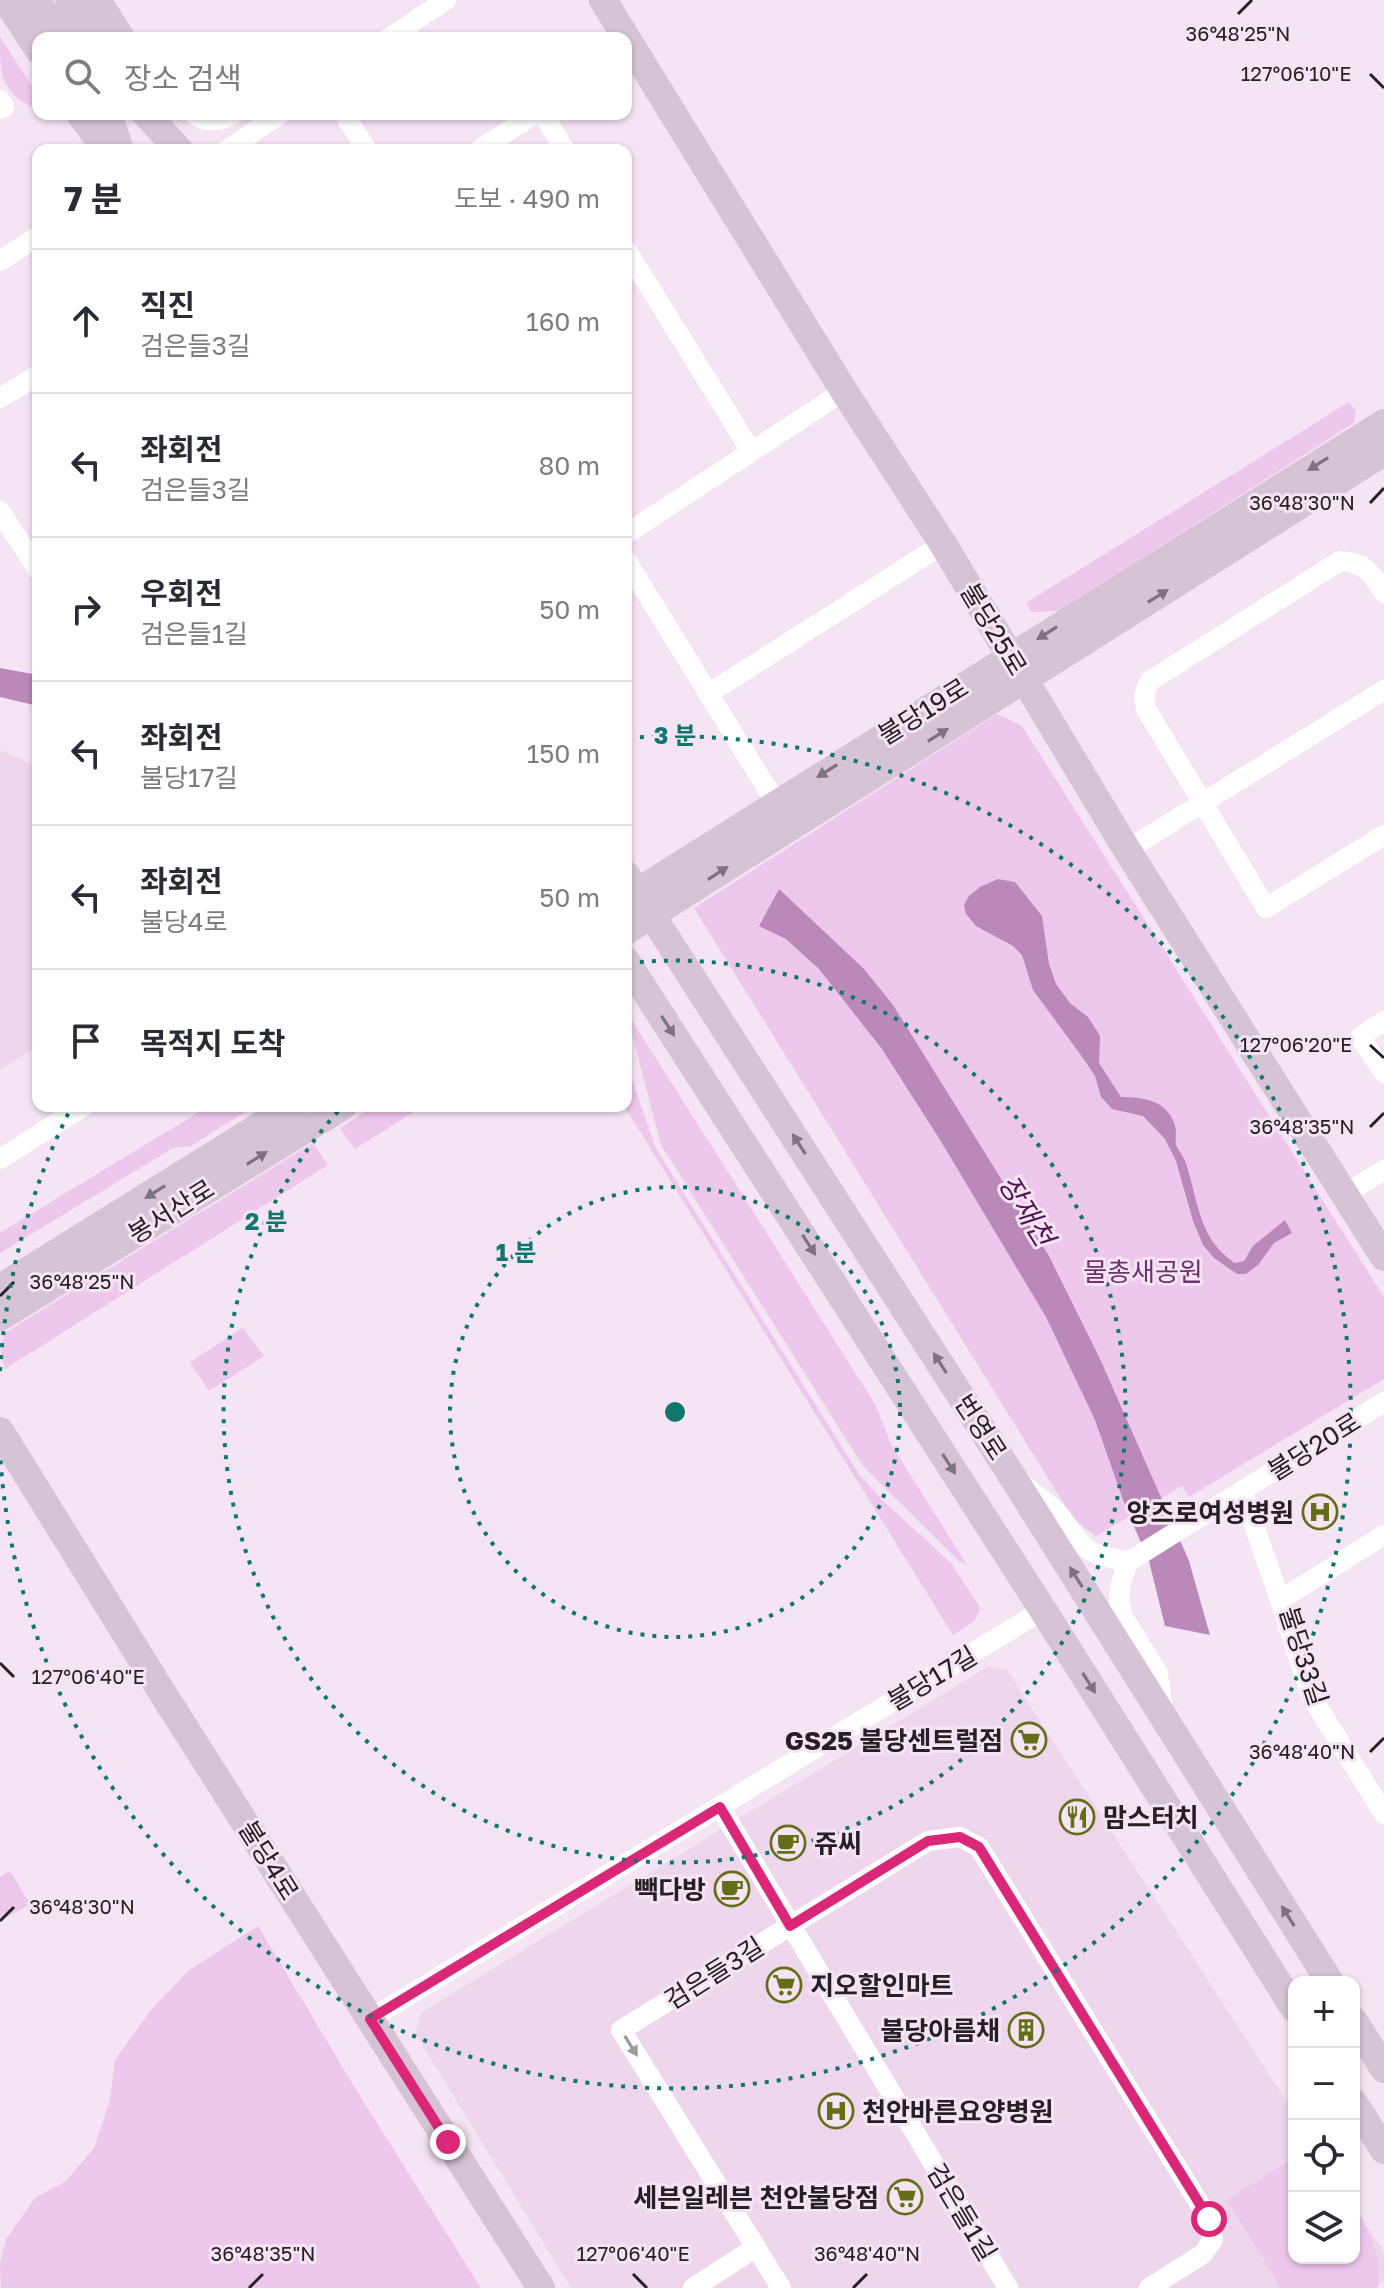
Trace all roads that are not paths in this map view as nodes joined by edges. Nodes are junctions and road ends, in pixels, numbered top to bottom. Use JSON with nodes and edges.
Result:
{"nodes":[{"id":1,"x":6,"y":0,"type":"edge"},
{"id":2,"x":36,"y":0,"type":"edge"},
{"id":3,"x":69,"y":0,"type":"edge"},
{"id":4,"x":97,"y":0,"type":"edge"},
{"id":5,"x":446,"y":0,"type":"edge"},
{"id":6,"x":603,"y":0,"type":"edge"},
{"id":7,"x":56,"y":32,"type":"edge"},
{"id":8,"x":107,"y":32,"type":"edge"},
{"id":9,"x":111,"y":32,"type":"edge"},
{"id":10,"x":398,"y":32,"type":"edge"},
{"id":11,"x":623,"y":32,"type":"edge"},
{"id":12,"x":32,"y":40,"type":"edge"},
{"id":13,"x":632,"y":47,"type":"edge"},
{"id":14,"x":0,"y":100,"type":"edge"},
{"id":15,"x":0,"y":109,"type":"edge"},
{"id":16,"x":84,"y":120,"type":"edge"},
{"id":17,"x":110,"y":120,"type":"edge"},
{"id":18,"x":152,"y":120,"type":"edge"},
{"id":19,"x":165,"y":120,"type":"edge"},
{"id":20,"x":271,"y":120,"type":"edge"},
{"id":21,"x":348,"y":120,"type":"edge"},
{"id":22,"x":526,"y":120,"type":"edge"},
{"id":23,"x":547,"y":120,"type":"edge"},
{"id":24,"x":102,"y":144,"type":"edge"},
{"id":25,"x":118,"y":144,"type":"edge"},
{"id":26,"x":174,"y":144,"type":"edge"},
{"id":27,"x":176,"y":144,"type":"edge"},
{"id":28,"x":236,"y":144,"type":"edge"},
{"id":29,"x":363,"y":144,"type":"edge"},
{"id":30,"x":488,"y":144,"type":"edge"},
{"id":31,"x":561,"y":144,"type":"edge"},
{"id":32,"x":32,"y":240,"type":"edge"},
{"id":33,"x":632,"y":259,"type":"edge"},
{"id":34,"x":0,"y":261,"type":"edge"},
{"id":35,"x":32,"y":379,"type":"edge"},
{"id":36,"x":844,"y":391,"type":"junction"},
{"id":37,"x":0,"y":398,"type":"edge"},
{"id":38,"x":1384,"y":423,"type":"edge"},
{"id":39,"x":751,"y":451,"type":"junction"},
{"id":40,"x":1384,"y":452,"type":"edge"},
{"id":41,"x":0,"y":511,"type":"edge"},
{"id":42,"x":632,"y":530,"type":"edge"},
{"id":43,"x":943,"y":544,"type":"junction"},
{"id":44,"x":32,"y":561,"type":"edge"},
{"id":45,"x":632,"y":570,"type":"edge"},
{"id":46,"x":1384,"y":593,"type":"edge"},
{"id":47,"x":1010,"y":657,"type":"junction"},
{"id":48,"x":1025,"y":681,"type":"junction"},
{"id":49,"x":1384,"y":690,"type":"edge"},
{"id":50,"x":708,"y":694,"type":"junction"},
{"id":51,"x":1201,"y":802,"type":"junction"},
{"id":52,"x":776,"y":803,"type":"junction"},
{"id":53,"x":1384,"y":835,"type":"edge"},
{"id":54,"x":1127,"y":850,"type":"junction"},
{"id":55,"x":635,"y":895,"type":"edge"},
{"id":56,"x":632,"y":970,"type":"edge"},
{"id":57,"x":1384,"y":1021,"type":"edge"},
{"id":58,"x":1384,"y":1073,"type":"edge"},
{"id":59,"x":74,"y":1112,"type":"edge"},
{"id":60,"x":282,"y":1112,"type":"edge"},
{"id":61,"x":333,"y":1112,"type":"edge"},
{"id":62,"x":0,"y":1159,"type":"edge"},
{"id":63,"x":1384,"y":1170,"type":"edge"},
{"id":64,"x":1343,"y":1195,"type":"junction"},
{"id":65,"x":1384,"y":1257,"type":"edge"},
{"id":66,"x":0,"y":1288,"type":"edge"},
{"id":67,"x":0,"y":1317,"type":"edge"},
{"id":68,"x":1384,"y":1402,"type":"edge"},
{"id":69,"x":0,"y":1431,"type":"edge"},
{"id":70,"x":1012,"y":1476,"type":"junction"},
{"id":71,"x":1242,"y":1491,"type":"junction"},
{"id":72,"x":1384,"y":1535,"type":"edge"},
{"id":73,"x":1128,"y":1562,"type":"junction"},
{"id":74,"x":1280,"y":1600,"type":"junction"},
{"id":75,"x":1043,"y":1610,"type":"junction"},
{"id":76,"x":1163,"y":1715,"type":"junction"},
{"id":77,"x":720,"y":1807,"type":"junction"},
{"id":78,"x":1384,"y":1814,"type":"edge"},
{"id":79,"x":790,"y":1926,"type":"junction"},
{"id":80,"x":1326,"y":1976,"type":"edge"},
{"id":81,"x":1288,"y":1998,"type":"edge"},
{"id":82,"x":370,"y":2019,"type":"junction"},
{"id":83,"x":1360,"y":2031,"type":"edge"},
{"id":84,"x":1384,"y":2069,"type":"edge"},
{"id":85,"x":1360,"y":2112,"type":"edge"},
{"id":86,"x":1384,"y":2150,"type":"edge"},
{"id":87,"x":755,"y":2248,"type":"junction"},
{"id":88,"x":541,"y":2288,"type":"edge"},
{"id":89,"x":693,"y":2288,"type":"edge"},
{"id":90,"x":781,"y":2288,"type":"edge"},
{"id":91,"x":1008,"y":2288,"type":"edge"},
{"id":92,"x":1149,"y":2288,"type":"edge"}],
"edges":[{"from":1,"to":12,"type":"street"},
{"from":2,"to":7,"type":"street"},
{"from":3,"to":8,"type":"street"},
{"from":4,"to":9,"type":"street"},
{"from":5,"to":10,"type":"street"},
{"from":6,"to":11,"type":"street","name":"불당25로"},
{"from":13,"to":36,"type":"street","name":"불당25로"},
{"from":14,"to":15,"type":"street"},
{"from":16,"to":24,"type":"street"},
{"from":17,"to":25,"type":"street"},
{"from":18,"to":26,"type":"street"},
{"from":19,"to":27,"type":"street"},
{"from":20,"to":28,"type":"street"},
{"from":21,"to":29,"type":"street"},
{"from":22,"to":30,"type":"street"},
{"from":23,"to":31,"type":"street"},
{"from":32,"to":34,"type":"street"},
{"from":33,"to":39,"type":"street"},
{"from":35,"to":37,"type":"street"},
{"from":36,"to":39,"type":"street"},
{"from":36,"to":43,"type":"street","name":"불당25로"},
{"from":38,"to":47,"type":"street","name":"불당19로","one_way":true},
{"from":39,"to":42,"type":"street"},
{"from":48,"to":40,"type":"street","name":"불당19로","one_way":true},
{"from":41,"to":44,"type":"street"},
{"from":43,"to":47,"type":"street","name":"불당25로"},
{"from":43,"to":50,"type":"street"},
{"from":45,"to":50,"type":"street"},
{"from":46,"to":51,"type":"street"},
{"from":47,"to":48,"type":"street","name":"불당25로"},
{"from":47,"to":52,"type":"street","name":"불당19로","one_way":true},
{"from":48,"to":54,"type":"street","name":"불당25로"},
{"from":55,"to":48,"type":"street","name":"불당19로","one_way":true},
{"from":49,"to":51,"type":"street"},
{"from":50,"to":52,"type":"street"},
{"from":51,"to":53,"type":"street"},
{"from":51,"to":54,"type":"street"},
{"from":52,"to":55,"type":"street","name":"불당19로"},
{"from":54,"to":64,"type":"street","name":"불당25로"},
{"from":70,"to":55,"type":"street","name":"번영로","one_way":true},
{"from":56,"to":75,"type":"street","name":"번영로","one_way":true},
{"from":57,"to":58,"type":"street"},
{"from":59,"to":62,"type":"street"},
{"from":60,"to":66,"type":"street","name":"봉서산로","one_way":true},
{"from":67,"to":61,"type":"street","name":"봉서산로","one_way":true},
{"from":63,"to":64,"type":"street"},
{"from":64,"to":65,"type":"street","name":"불당25로"},
{"from":68,"to":71,"type":"street","name":"불당20로"},
{"from":69,"to":82,"type":"street","name":"불당4로"},
{"from":70,"to":73,"type":"street"},
{"from":76,"to":70,"type":"street","name":"번영로","one_way":true},
{"from":71,"to":73,"type":"street","name":"불당20로"},
{"from":71,"to":74,"type":"street"},
{"from":72,"to":74,"type":"street","name":"불당33길"},
{"from":73,"to":76,"type":"street"},
{"from":74,"to":78,"type":"street","name":"불당33길"},
{"from":75,"to":77,"type":"street","name":"불당17길"},
{"from":75,"to":81,"type":"street","name":"번영로","one_way":true},
{"from":80,"to":76,"type":"street","name":"번영로","one_way":true},
{"from":77,"to":79,"type":"street","name":"검은들1길"},
{"from":77,"to":82,"type":"street","name":"불당17길"},
{"from":79,"to":87,"type":"street","name":"검은들3길","one_way":true},
{"from":79,"to":91,"type":"street","name":"검은들1길"},
{"from":79,"to":92,"type":"street","name":"검은들3길"},
{"from":82,"to":88,"type":"street","name":"불당4로"},
{"from":83,"to":84,"type":"street"},
{"from":85,"to":86,"type":"street"},
{"from":87,"to":89,"type":"street"},
{"from":87,"to":90,"type":"street","name":"검은들3길"}]}
